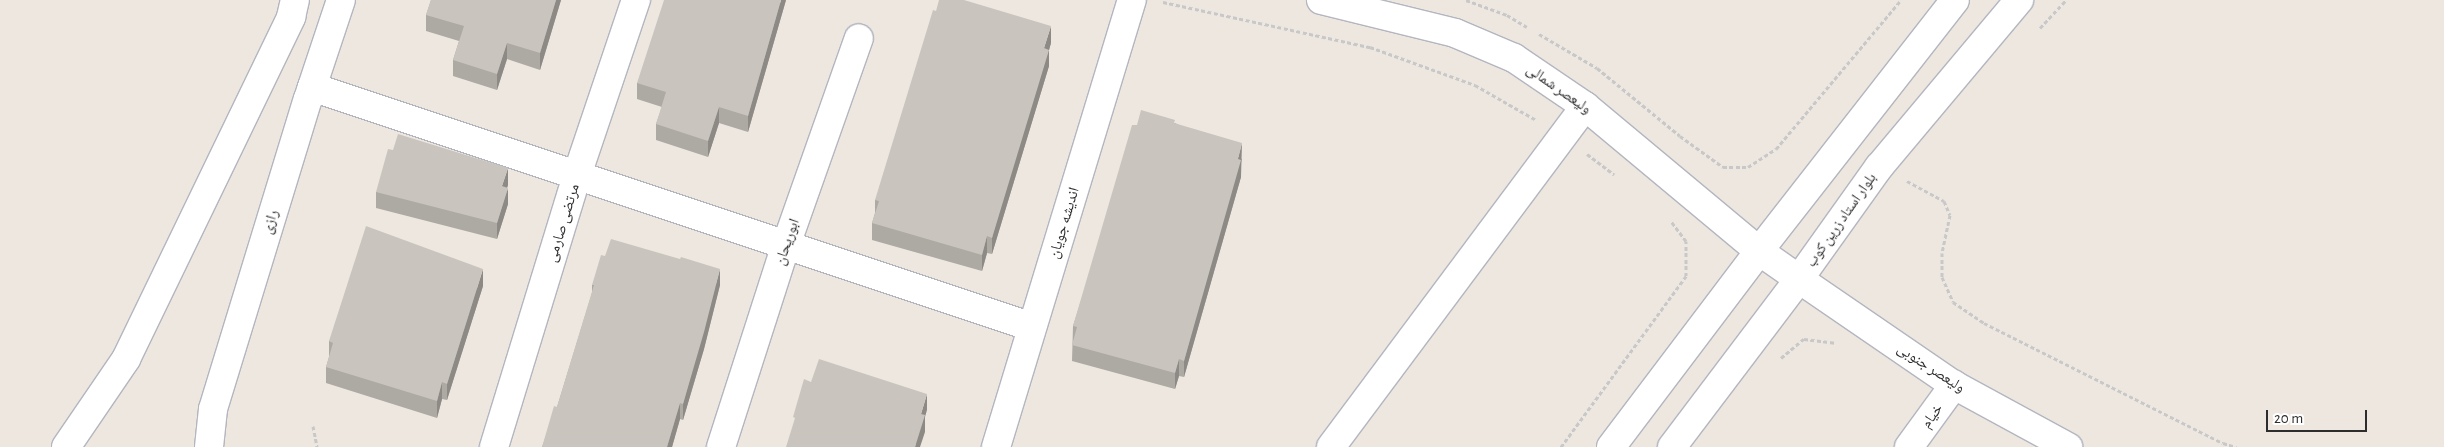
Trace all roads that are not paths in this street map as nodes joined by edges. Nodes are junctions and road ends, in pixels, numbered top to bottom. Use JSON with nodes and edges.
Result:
{"nodes":[{"id":1,"x":295,"y":0,"type":"edge"},
{"id":2,"x":341,"y":0,"type":"edge"},
{"id":3,"x":636,"y":0,"type":"edge"},
{"id":4,"x":1132,"y":0,"type":"edge"},
{"id":5,"x":1321,"y":0,"type":"edge"},
{"id":6,"x":1955,"y":0,"type":"edge"},
{"id":7,"x":2019,"y":0,"type":"edge"},
{"id":8,"x":859,"y":38,"type":"dead end"},
{"id":9,"x":312,"y":86,"type":"junction"},
{"id":10,"x":1586,"y":106,"type":"junction"},
{"id":11,"x":577,"y":175,"type":"junction"},
{"id":12,"x":786,"y":245,"type":"junction"},
{"id":13,"x":1759,"y":251,"type":"junction"},
{"id":14,"x":1799,"y":280,"type":"junction"},
{"id":15,"x":1032,"y":327,"type":"junction"},
{"id":16,"x":1954,"y":385,"type":"junction"},
{"id":17,"x":66,"y":447,"type":"edge"},
{"id":18,"x":209,"y":447,"type":"edge"},
{"id":19,"x":494,"y":447,"type":"edge"},
{"id":20,"x":721,"y":447,"type":"edge"},
{"id":21,"x":996,"y":447,"type":"edge"},
{"id":22,"x":1331,"y":447,"type":"edge"},
{"id":23,"x":1611,"y":447,"type":"edge"},
{"id":24,"x":1672,"y":447,"type":"edge"},
{"id":25,"x":1909,"y":447,"type":"edge"},
{"id":26,"x":2068,"y":447,"type":"edge"}],
"edges":[{"from":1,"to":17,"type":"street"},
{"from":2,"to":9,"type":"street","name":"رازی"},
{"from":3,"to":11,"type":"street","name":"مرتضی صارمی"},
{"from":4,"to":15,"type":"street","name":"اندیشه جویان"},
{"from":5,"to":10,"type":"street","name":"ولیعصر شمالی"},
{"from":6,"to":13,"type":"street"},
{"from":7,"to":14,"type":"street","name":"بلوار استاد زرین کوب"},
{"from":8,"to":12,"type":"street","name":"ابوریحان"},
{"from":9,"to":11,"type":"street"},
{"from":9,"to":18,"type":"street","name":"رازی"},
{"from":10,"to":13,"type":"street","name":"ولیعصر شمالی"},
{"from":10,"to":22,"type":"street"},
{"from":11,"to":12,"type":"street"},
{"from":11,"to":19,"type":"street","name":"مرتضی صارمی"},
{"from":12,"to":15,"type":"street"},
{"from":12,"to":20,"type":"street","name":"ابوریحان"},
{"from":13,"to":14,"type":"street","name":"ولیعصر شمالی"},
{"from":13,"to":23,"type":"street"},
{"from":14,"to":16,"type":"street","name":"ولیعصر جنوبی"},
{"from":14,"to":24,"type":"street","name":"بلوار استاد زرین کوب"},
{"from":15,"to":21,"type":"street","name":"اندیشه جویان"},
{"from":16,"to":25,"type":"street","name":"خیام"},
{"from":16,"to":26,"type":"street","name":"ولیعصر جنوبی"}]}
